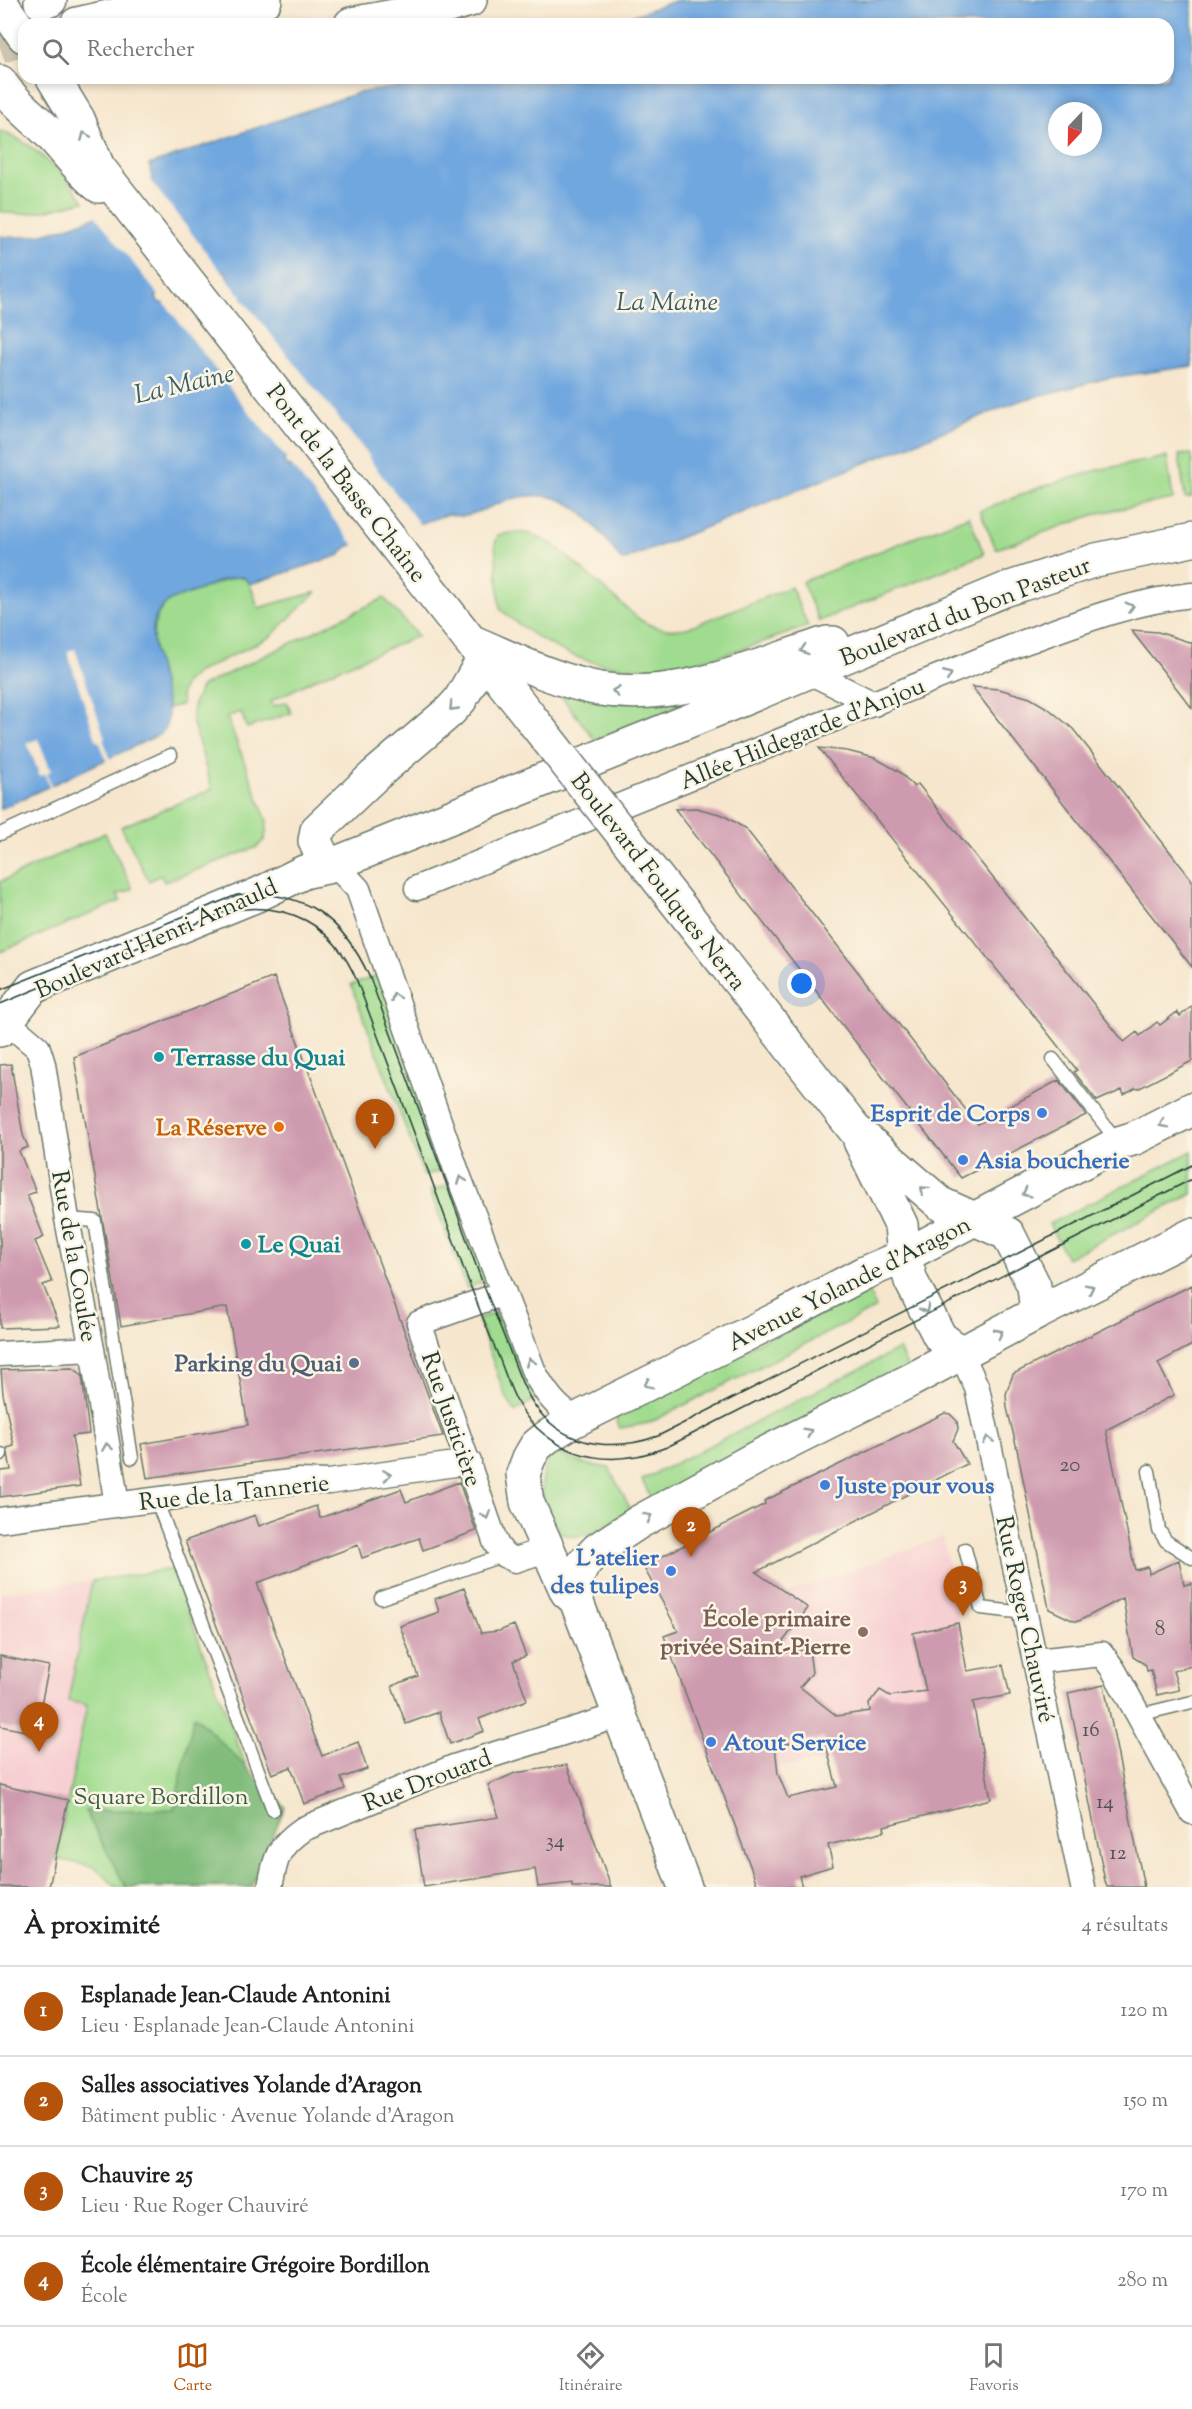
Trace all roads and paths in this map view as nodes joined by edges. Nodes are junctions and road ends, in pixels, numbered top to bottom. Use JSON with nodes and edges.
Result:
{"nodes":[{"id":1,"x":265,"y":0,"type":"edge"},
{"id":2,"x":470,"y":0,"type":"edge"},
{"id":3,"x":0,"y":2,"type":"edge"},
{"id":4,"x":104,"y":18,"type":"edge"},
{"id":5,"x":384,"y":18,"type":"edge"},
{"id":6,"x":18,"y":28,"type":"edge"},
{"id":7,"x":18,"y":75,"type":"edge"},
{"id":8,"x":0,"y":77,"type":"edge"},
{"id":9,"x":57,"y":84,"type":"edge"},
{"id":10,"x":6,"y":101,"type":"edge"},
{"id":11,"x":140,"y":219,"type":"junction"},
{"id":12,"x":1192,"y":540,"type":"edge"},
{"id":13,"x":1192,"y":595,"type":"edge"},
{"id":14,"x":474,"y":644,"type":"junction"},
{"id":15,"x":860,"y":651,"type":"junction"},
{"id":16,"x":809,"y":672,"type":"junction"},
{"id":17,"x":874,"y":704,"type":"junction"},
{"id":18,"x":171,"y":754,"type":"dead end"},
{"id":19,"x":0,"y":834,"type":"edge"},
{"id":20,"x":327,"y":867,"type":"junction"},
{"id":21,"x":417,"y":888,"type":"dead end"},
{"id":22,"x":3,"y":1026,"type":"edge"},
{"id":23,"x":1053,"y":1059,"type":"dead end"},
{"id":24,"x":1192,"y":1109,"type":"edge"},
{"id":25,"x":854,"y":1129,"type":"junction"},
{"id":26,"x":1119,"y":1143,"type":"junction"},
{"id":27,"x":67,"y":1219,"type":"junction"},
{"id":28,"x":973,"y":1220,"type":"junction"},
{"id":29,"x":1192,"y":1235,"type":"edge"},
{"id":30,"x":904,"y":1256,"type":"junction"},
{"id":31,"x":504,"y":1293,"type":"junction"},
{"id":32,"x":1037,"y":1313,"type":"junction"},
{"id":33,"x":92,"y":1348,"type":"junction"},
{"id":34,"x":0,"y":1353,"type":"edge"},
{"id":35,"x":961,"y":1353,"type":"junction"},
{"id":36,"x":569,"y":1415,"type":"junction"},
{"id":37,"x":132,"y":1458,"type":"dead end"},
{"id":38,"x":469,"y":1462,"type":"junction"},
{"id":39,"x":1149,"y":1472,"type":"dead end"},
{"id":40,"x":156,"y":1499,"type":"junction"},
{"id":41,"x":117,"y":1505,"type":"junction"},
{"id":42,"x":0,"y":1520,"type":"edge"},
{"id":43,"x":548,"y":1547,"type":"junction"},
{"id":44,"x":598,"y":1549,"type":"junction"},
{"id":45,"x":965,"y":1549,"type":"dead end"},
{"id":46,"x":504,"y":1555,"type":"junction"},
{"id":47,"x":1192,"y":1558,"type":"edge"},
{"id":48,"x":381,"y":1598,"type":"dead end"},
{"id":49,"x":576,"y":1600,"type":"junction"},
{"id":50,"x":1025,"y":1613,"type":"junction"},
{"id":51,"x":1036,"y":1661,"type":"junction"},
{"id":52,"x":1192,"y":1702,"type":"edge"},
{"id":53,"x":620,"y":1715,"type":"junction"},
{"id":54,"x":1139,"y":1715,"type":"junction"},
{"id":55,"x":273,"y":1810,"type":"dead end"},
{"id":56,"x":1192,"y":1812,"type":"edge"},
{"id":57,"x":684,"y":1886,"type":"edge"},
{"id":58,"x":270,"y":1887,"type":"edge"},
{"id":59,"x":1083,"y":1887,"type":"edge"}],
"edges":[{"from":1,"to":4,"type":"main road"},
{"from":2,"to":5,"type":"main road"},
{"from":3,"to":6,"type":"main road"},
{"from":7,"to":8,"type":"main road"},
{"from":11,"to":9,"type":"main road","name":"Pont de la Basse Chaîne","one_way":true},
{"from":10,"to":11,"type":"main road","name":"Pont de la Basse Chaîne"},
{"from":11,"to":14,"type":"main road","name":"Pont de la Basse Chaîne"},
{"from":12,"to":15,"type":"main road","name":"Boulevard du Bon Pasteur"},
{"from":17,"to":13,"type":"street","name":"Allée Hildegarde d'Anjou","one_way":true},
{"from":15,"to":14,"type":"main road","one_way":true},
{"from":14,"to":20,"type":"main road","one_way":true},
{"from":14,"to":25,"type":"main road","name":"Boulevard Foulques Nerra","bridge":true},
{"from":15,"to":16,"type":"main road","name":"Boulevard du Bon Pasteur"},
{"from":16,"to":17,"type":"street","name":"Boulevard du Bon Pasteur"},
{"from":16,"to":20,"type":"main road","name":"Boulevard du Bon Pasteur"},
{"from":17,"to":21,"type":"street","name":"Allée Hildegarde d'Anjou"},
{"from":18,"to":19,"type":"lane"},
{"from":20,"to":22,"type":"main road","name":"Boulevard Henri Arnauld"},
{"from":31,"to":20,"type":"street","one_way":true},
{"from":22,"to":27,"type":"street","name":"Rue de la Coulée"},
{"from":23,"to":26,"type":"lane"},
{"from":24,"to":26,"type":"main road","name":"Avenue Yolande d’Aragon","one_way":true},
{"from":28,"to":25,"type":"main road","name":"Boulevard Foulques Nerra","one_way":true},
{"from":25,"to":30,"type":"main road","name":"Boulevard Foulques Nerra"},
{"from":26,"to":28,"type":"main road","name":"Avenue Yolande d’Aragon","one_way":true},
{"from":27,"to":33,"type":"street","name":"Rue de la Coulée"},
{"from":27,"to":37,"type":"lane"},
{"from":28,"to":30,"type":"main road","name":"Avenue Yolande d’Aragon"},
{"from":28,"to":32,"type":"main road"},
{"from":32,"to":29,"type":"main road","one_way":true},
{"from":30,"to":35,"type":"main road","one_way":true},
{"from":30,"to":36,"type":"main road","name":"Avenue Yolande d’Aragon","one_way":true},
{"from":36,"to":31,"type":"street","one_way":true},
{"from":31,"to":38,"type":"street","name":"Rue Justicière"},
{"from":35,"to":32,"type":"main road","one_way":true},
{"from":33,"to":34,"type":"street"},
{"from":41,"to":33,"type":"street","name":"Rue de la Coulée","one_way":true},
{"from":44,"to":35,"type":"main road","one_way":true},
{"from":50,"to":35,"type":"street","name":"Rue Roger Chauviré","one_way":true},
{"from":36,"to":43,"type":"main road","name":"Avenue Yolande d’Aragon"},
{"from":40,"to":38,"type":"street","name":"Rue de la Tannerie","one_way":true},
{"from":38,"to":46,"type":"street","name":"Rue Justicière","one_way":true},
{"from":39,"to":47,"type":"lane"},
{"from":40,"to":41,"type":"street","name":"Rue de la Tannerie"},
{"from":40,"to":55,"type":"lane"},
{"from":41,"to":42,"type":"street","name":"Rue de la Tannerie"},
{"from":43,"to":44,"type":"main road"},
{"from":43,"to":46,"type":"street"},
{"from":43,"to":49,"type":"main road"},
{"from":44,"to":49,"type":"main road"},
{"from":45,"to":50,"type":"lane"},
{"from":46,"to":48,"type":"lane"},
{"from":49,"to":53,"type":"main road"},
{"from":50,"to":51,"type":"street","name":"Rue Roger Chauviré"},
{"from":51,"to":54,"type":"street"},
{"from":51,"to":59,"type":"street","name":"Rue Roger Chauviré"},
{"from":52,"to":54,"type":"lane"},
{"from":53,"to":57,"type":"main road"},
{"from":53,"to":58,"type":"street","name":"Rue Drouard"},
{"from":54,"to":56,"type":"street"}]}
